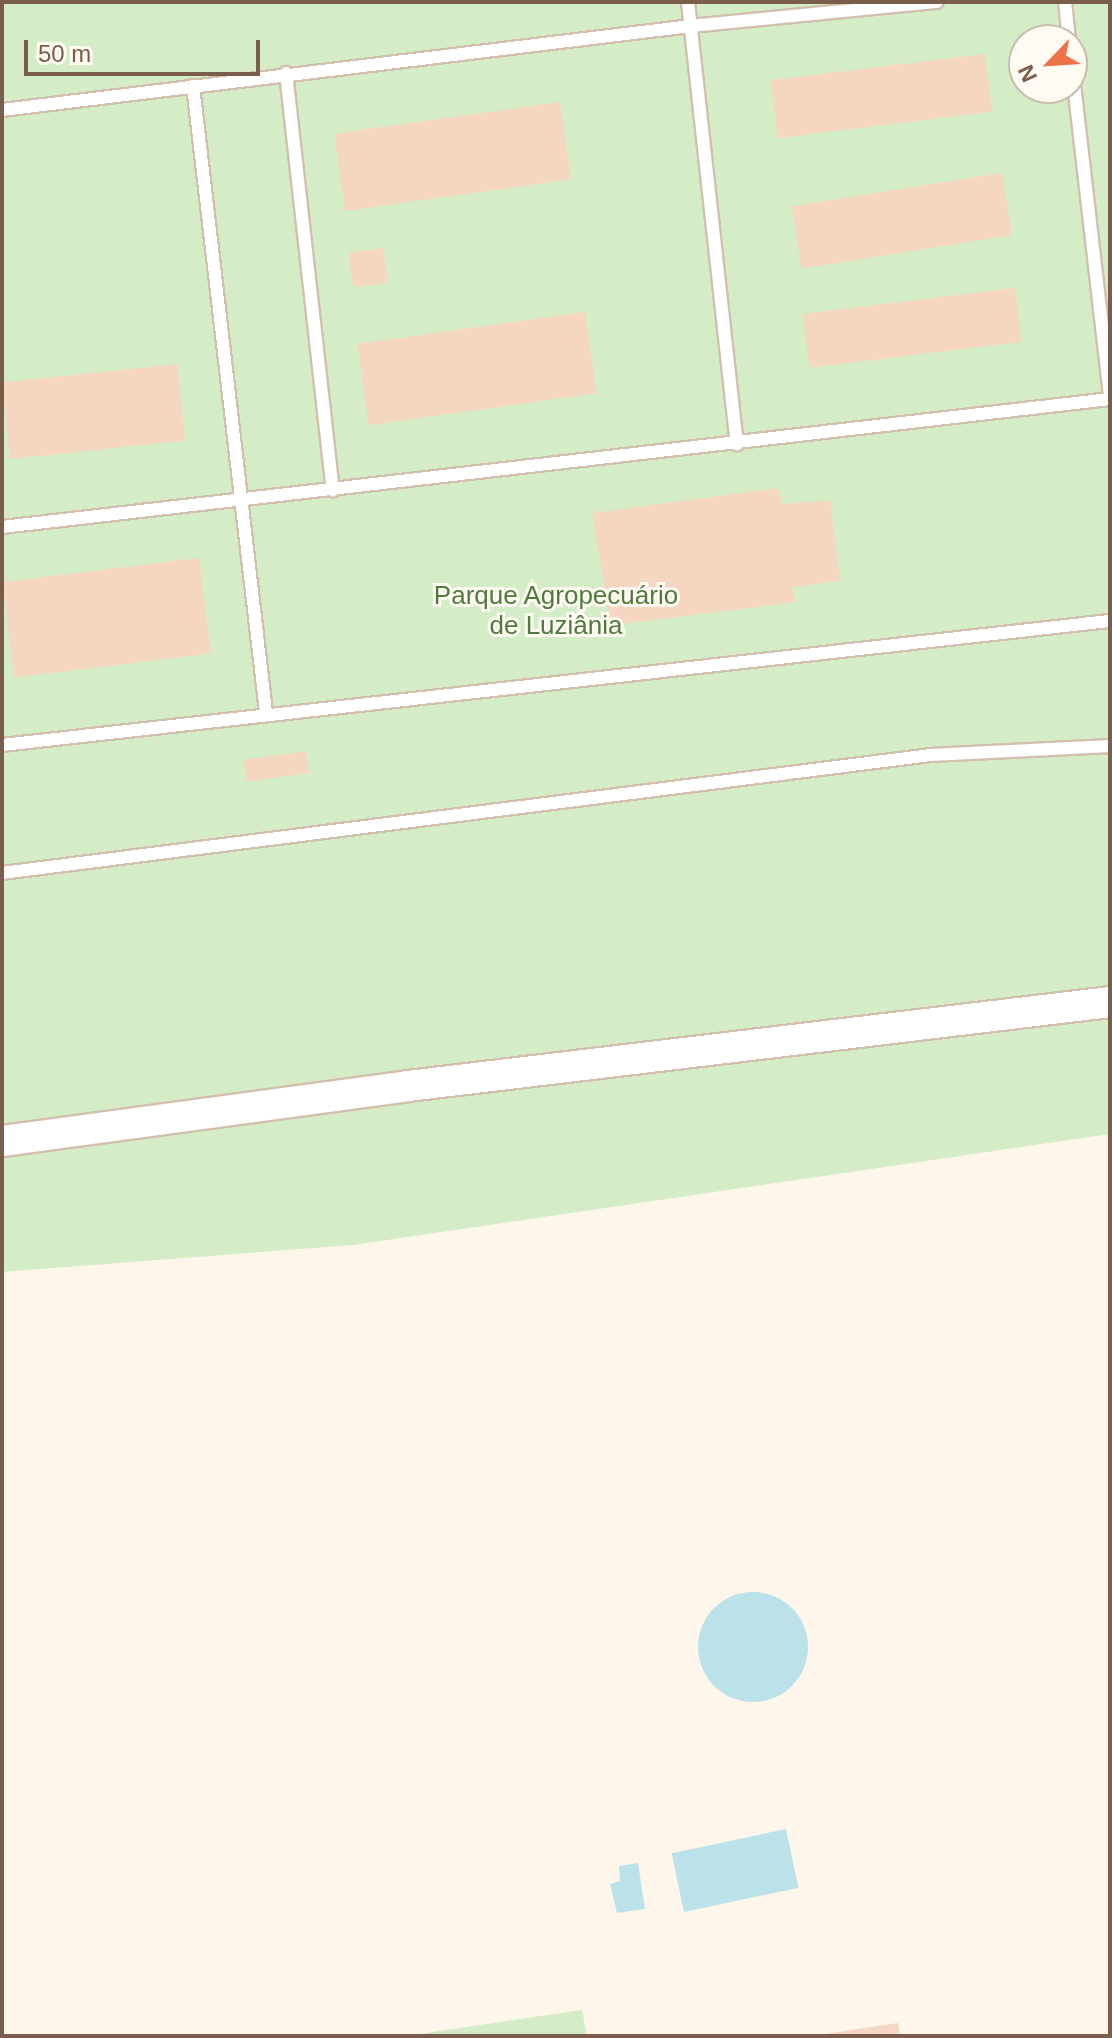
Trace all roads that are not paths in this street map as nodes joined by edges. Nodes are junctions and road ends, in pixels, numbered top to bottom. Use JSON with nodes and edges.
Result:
{"nodes":[{"id":1,"x":688,"y":2,"type":"edge"},
{"id":2,"x":937,"y":2,"type":"edge"},
{"id":3,"x":1065,"y":2,"type":"edge"},
{"id":4,"x":1067,"y":24,"type":"edge"},
{"id":5,"x":691,"y":26,"type":"junction"},
{"id":6,"x":286,"y":73,"type":"junction"},
{"id":7,"x":193,"y":86,"type":"junction"},
{"id":8,"x":1076,"y":104,"type":"edge"},
{"id":9,"x":2,"y":110,"type":"edge"},
{"id":10,"x":1110,"y":397,"type":"edge"},
{"id":11,"x":737,"y":444,"type":"junction"},
{"id":12,"x":333,"y":490,"type":"junction"},
{"id":13,"x":244,"y":498,"type":"junction"},
{"id":14,"x":2,"y":527,"type":"edge"},
{"id":15,"x":1110,"y":621,"type":"edge"},
{"id":16,"x":266,"y":712,"type":"junction"},
{"id":17,"x":2,"y":745,"type":"edge"},
{"id":18,"x":1110,"y":746,"type":"edge"},
{"id":19,"x":2,"y":873,"type":"edge"},
{"id":20,"x":1110,"y":1002,"type":"edge"},
{"id":21,"x":2,"y":1141,"type":"edge"}],
"edges":[{"from":1,"to":5,"type":"lane"},
{"from":2,"to":5,"type":"lane"},
{"from":3,"to":4,"type":"lane"},
{"from":5,"to":6,"type":"lane"},
{"from":5,"to":11,"type":"lane"},
{"from":6,"to":7,"type":"lane"},
{"from":6,"to":12,"type":"lane"},
{"from":7,"to":9,"type":"lane"},
{"from":7,"to":13,"type":"lane"},
{"from":8,"to":10,"type":"lane"},
{"from":10,"to":11,"type":"lane"},
{"from":11,"to":12,"type":"lane"},
{"from":12,"to":13,"type":"lane"},
{"from":13,"to":14,"type":"lane"},
{"from":13,"to":16,"type":"lane"},
{"from":15,"to":16,"type":"lane"},
{"from":16,"to":17,"type":"lane"},
{"from":18,"to":19,"type":"lane"},
{"from":20,"to":21,"type":"street"}]}
